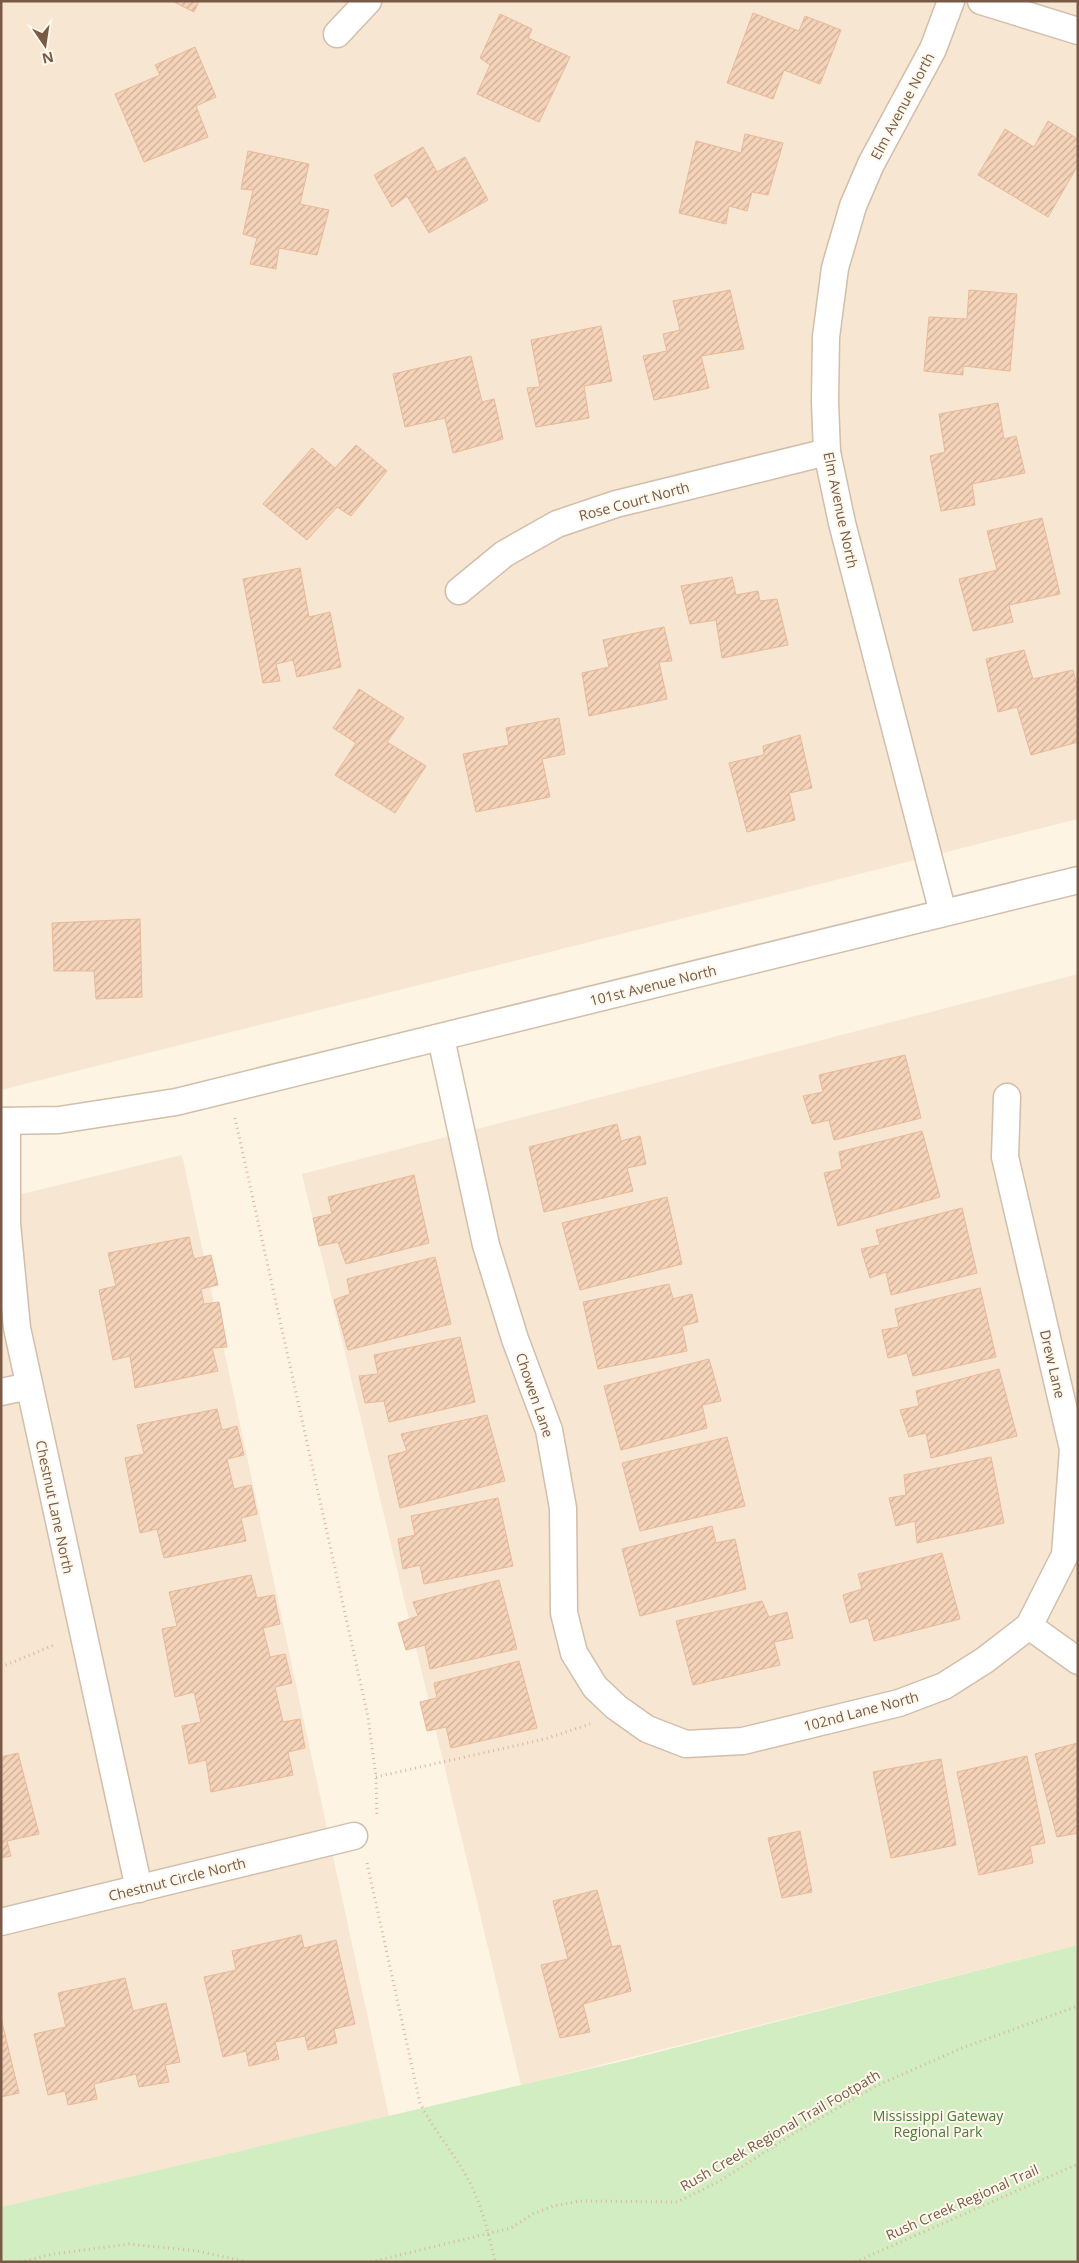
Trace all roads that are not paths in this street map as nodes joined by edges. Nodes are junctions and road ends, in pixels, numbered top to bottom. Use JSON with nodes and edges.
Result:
{"nodes":[{"id":1,"x":368,"y":1,"type":"edge"},
{"id":2,"x":951,"y":1,"type":"edge"},
{"id":3,"x":981,"y":1,"type":"edge"},
{"id":4,"x":1078,"y":30,"type":"edge"},
{"id":5,"x":337,"y":34,"type":"dead end"},
{"id":6,"x":827,"y":452,"type":"junction"},
{"id":7,"x":459,"y":590,"type":"dead end"},
{"id":8,"x":1078,"y":880,"type":"edge"},
{"id":9,"x":944,"y":913,"type":"junction"},
{"id":10,"x":441,"y":1038,"type":"junction"},
{"id":11,"x":1007,"y":1097,"type":"dead end"},
{"id":12,"x":4,"y":1121,"type":"edge"},
{"id":13,"x":29,"y":1386,"type":"junction"},
{"id":14,"x":1,"y":1392,"type":"edge"},
{"id":15,"x":1029,"y":1626,"type":"junction"},
{"id":16,"x":1078,"y":1661,"type":"edge"},
{"id":17,"x":647,"y":1729,"type":"joint"},
{"id":18,"x":354,"y":1836,"type":"road end"},
{"id":19,"x":139,"y":1889,"type":"junction"},
{"id":20,"x":1,"y":1922,"type":"edge"}],
"edges":[{"from":1,"to":5,"type":"street"},
{"from":2,"to":6,"type":"street","name":"Elm Avenue North"},
{"from":3,"to":4,"type":"street"},
{"from":6,"to":7,"type":"street","name":"Rose Court North"},
{"from":6,"to":9,"type":"street","name":"Elm Avenue North"},
{"from":8,"to":9,"type":"street","name":"101st Avenue North"},
{"from":9,"to":10,"type":"street","name":"101st Avenue North"},
{"from":10,"to":12,"type":"street","name":"101st Avenue North"},
{"from":10,"to":17,"type":"street","name":"Chowen Lane"},
{"from":11,"to":15,"type":"street","name":"Drew Lane"},
{"from":12,"to":13,"type":"street","name":"Chestnut Lane North"},
{"from":13,"to":14,"type":"street"},
{"from":13,"to":19,"type":"street","name":"Chestnut Lane North"},
{"from":15,"to":16,"type":"street"},
{"from":15,"to":17,"type":"street","name":"102nd Lane North"},
{"from":18,"to":19,"type":"street","name":"Chestnut Circle North"},
{"from":19,"to":20,"type":"street","name":"Chestnut Circle North"}]}
